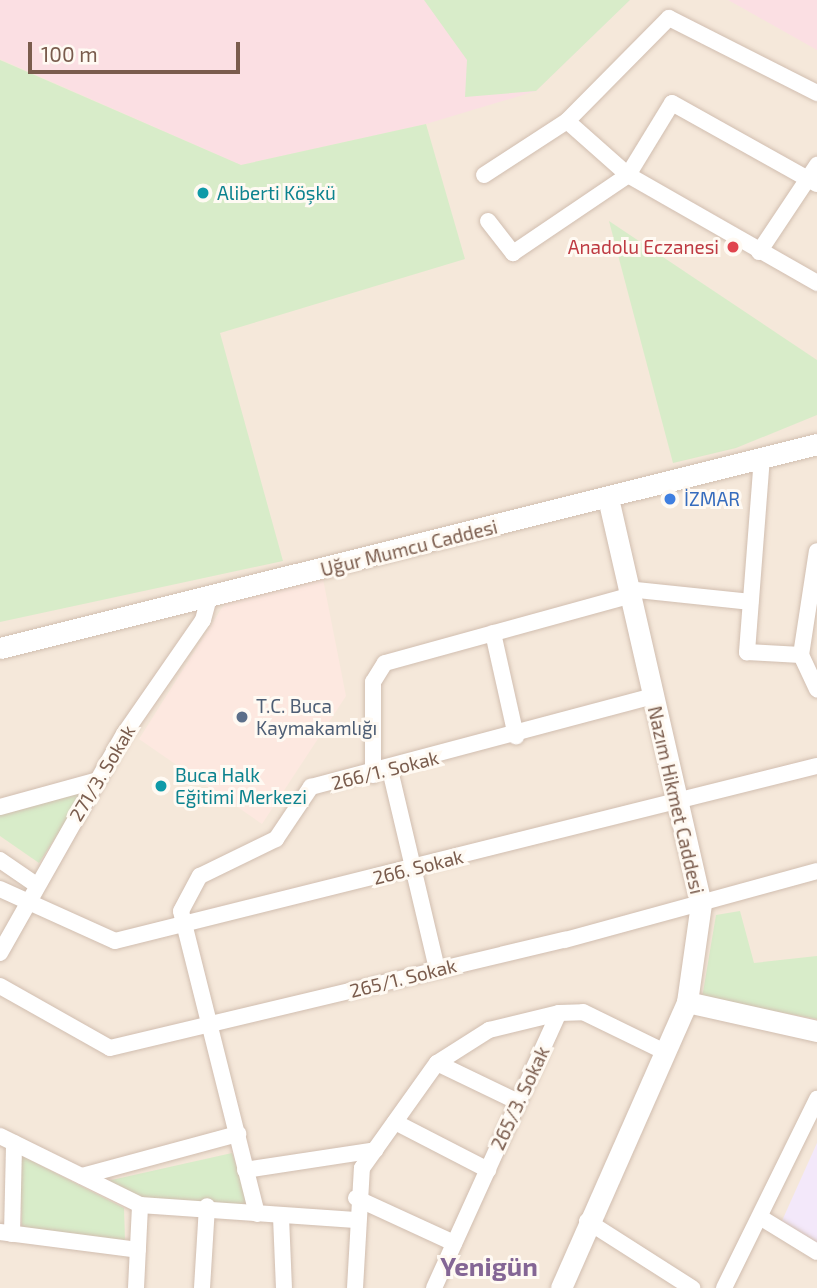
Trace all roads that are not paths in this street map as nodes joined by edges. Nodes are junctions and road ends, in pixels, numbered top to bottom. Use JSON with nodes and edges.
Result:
{"nodes":[{"id":1,"x":817,"y":93,"type":"edge"},
{"id":2,"x":567,"y":121,"type":"junction"},
{"id":3,"x":628,"y":175,"type":"junction"},
{"id":4,"x":484,"y":176,"type":"dead end"},
{"id":5,"x":814,"y":176,"type":"edge"},
{"id":6,"x":488,"y":221,"type":"dead end"},
{"id":7,"x":759,"y":252,"type":"junction"},
{"id":8,"x":817,"y":283,"type":"edge"},
{"id":9,"x":817,"y":444,"type":"edge"},
{"id":10,"x":762,"y":457,"type":"junction"},
{"id":11,"x":608,"y":498,"type":"junction"},
{"id":12,"x":817,"y":551,"type":"edge"},
{"id":13,"x":627,"y":593,"type":"junction"},
{"id":14,"x":209,"y":597,"type":"junction"},
{"id":15,"x":750,"y":602,"type":"junction"},
{"id":16,"x":812,"y":613,"type":"edge"},
{"id":17,"x":493,"y":633,"type":"junction"},
{"id":18,"x":0,"y":648,"type":"edge"},
{"id":19,"x":800,"y":655,"type":"junction"},
{"id":20,"x":817,"y":690,"type":"edge"},
{"id":21,"x":652,"y":696,"type":"junction"},
{"id":22,"x":516,"y":736,"type":"junction"},
{"id":23,"x":817,"y":766,"type":"edge"},
{"id":24,"x":390,"y":771,"type":"junction"},
{"id":25,"x":373,"y":775,"type":"junction"},
{"id":26,"x":98,"y":780,"type":"junction"},
{"id":27,"x":676,"y":803,"type":"junction"},
{"id":28,"x":0,"y":807,"type":"edge"},
{"id":29,"x":0,"y":860,"type":"edge"},
{"id":30,"x":413,"y":869,"type":"junction"},
{"id":31,"x":817,"y":872,"type":"edge"},
{"id":32,"x":35,"y":884,"type":"junction"},
{"id":33,"x":0,"y":889,"type":"edge"},
{"id":34,"x":25,"y":899,"type":"junction"},
{"id":35,"x":701,"y":904,"type":"junction"},
{"id":36,"x":185,"y":924,"type":"junction"},
{"id":37,"x":0,"y":953,"type":"edge"},
{"id":38,"x":436,"y":969,"type":"junction"},
{"id":39,"x":0,"y":986,"type":"edge"},
{"id":40,"x":688,"y":1002,"type":"junction"},
{"id":41,"x":559,"y":1013,"type":"junction"},
{"id":42,"x":209,"y":1027,"type":"junction"},
{"id":43,"x":817,"y":1031,"type":"edge"},
{"id":44,"x":665,"y":1052,"type":"junction"},
{"id":45,"x":437,"y":1063,"type":"junction"},
{"id":46,"x":817,"y":1099,"type":"edge"},
{"id":47,"x":518,"y":1102,"type":"junction"},
{"id":48,"x":395,"y":1122,"type":"junction"},
{"id":49,"x":238,"y":1134,"type":"junction"},
{"id":50,"x":7,"y":1139,"type":"edge"},
{"id":51,"x":375,"y":1150,"type":"junction"},
{"id":52,"x":245,"y":1170,"type":"junction"},
{"id":53,"x":488,"y":1170,"type":"junction"},
{"id":54,"x":82,"y":1176,"type":"junction"},
{"id":55,"x":356,"y":1198,"type":"junction"},
{"id":56,"x":140,"y":1205,"type":"junction"},
{"id":57,"x":207,"y":1206,"type":"junction"},
{"id":58,"x":257,"y":1214,"type":"junction"},
{"id":59,"x":281,"y":1217,"type":"junction"},
{"id":60,"x":763,"y":1219,"type":"junction"},
{"id":61,"x":355,"y":1220,"type":"junction"},
{"id":62,"x":587,"y":1221,"type":"junction"},
{"id":63,"x":6,"y":1233,"type":"edge"},
{"id":64,"x":453,"y":1243,"type":"junction"},
{"id":65,"x":138,"y":1250,"type":"junction"},
{"id":66,"x":817,"y":1252,"type":"edge"},
{"id":67,"x":136,"y":1288,"type":"edge"},
{"id":68,"x":202,"y":1288,"type":"edge"},
{"id":69,"x":284,"y":1288,"type":"edge"},
{"id":70,"x":355,"y":1288,"type":"edge"},
{"id":71,"x":434,"y":1288,"type":"edge"},
{"id":72,"x":561,"y":1288,"type":"edge"},
{"id":73,"x":692,"y":1288,"type":"edge"},
{"id":74,"x":724,"y":1288,"type":"edge"}],
"edges":[{"from":1,"to":2,"type":"street"},
{"from":2,"to":3,"type":"street"},
{"from":2,"to":4,"type":"street"},
{"from":3,"to":5,"type":"street"},
{"from":3,"to":6,"type":"street"},
{"from":3,"to":7,"type":"street"},
{"from":5,"to":7,"type":"street"},
{"from":7,"to":8,"type":"street"},
{"from":9,"to":10,"type":"main road","name":"Uğur Mumcu Caddesi"},
{"from":10,"to":11,"type":"main road","name":"Uğur Mumcu Caddesi"},
{"from":10,"to":15,"type":"street"},
{"from":11,"to":13,"type":"main road","name":"Nazım Hikmet Caddesi"},
{"from":11,"to":14,"type":"main road","name":"Uğur Mumcu Caddesi"},
{"from":12,"to":16,"type":"street"},
{"from":13,"to":15,"type":"street"},
{"from":13,"to":17,"type":"street"},
{"from":13,"to":21,"type":"main road","name":"Nazım Hikmet Caddesi"},
{"from":14,"to":18,"type":"main road","name":"Uğur Mumcu Caddesi"},
{"from":14,"to":26,"type":"street","name":"271/3. Sokak"},
{"from":15,"to":19,"type":"street"},
{"from":16,"to":19,"type":"street"},
{"from":17,"to":22,"type":"street"},
{"from":17,"to":25,"type":"street"},
{"from":19,"to":20,"type":"street"},
{"from":21,"to":22,"type":"street","name":"266/1. Sokak"},
{"from":21,"to":27,"type":"main road","name":"Nazım Hikmet Caddesi"},
{"from":22,"to":24,"type":"street","name":"266/1. Sokak"},
{"from":23,"to":27,"type":"street","name":"266. Sokak"},
{"from":24,"to":25,"type":"street","name":"266/1. Sokak"},
{"from":24,"to":30,"type":"street"},
{"from":25,"to":36,"type":"street","name":"266/1. Sokak"},
{"from":26,"to":28,"type":"street"},
{"from":26,"to":32,"type":"street","name":"271/3. Sokak"},
{"from":27,"to":30,"type":"street","name":"266. Sokak"},
{"from":27,"to":35,"type":"main road","name":"Nazım Hikmet Caddesi"},
{"from":29,"to":32,"type":"street"},
{"from":30,"to":36,"type":"street","name":"266. Sokak"},
{"from":30,"to":38,"type":"street"},
{"from":31,"to":35,"type":"street","name":"265/1. Sokak"},
{"from":32,"to":34,"type":"street","name":"271/3. Sokak"},
{"from":33,"to":34,"type":"street","name":"266. Sokak"},
{"from":34,"to":36,"type":"street","name":"266. Sokak"},
{"from":34,"to":37,"type":"street","name":"271/3. Sokak"},
{"from":35,"to":38,"type":"street","name":"265/1. Sokak"},
{"from":35,"to":40,"type":"main road","name":"Nazım Hikmet Caddesi"},
{"from":36,"to":42,"type":"street"},
{"from":38,"to":42,"type":"street","name":"265/1. Sokak"},
{"from":39,"to":42,"type":"street","name":"265/1. Sokak"},
{"from":40,"to":43,"type":"main road"},
{"from":40,"to":44,"type":"main road","name":"Nazım Hikmet Caddesi"},
{"from":41,"to":44,"type":"street"},
{"from":41,"to":45,"type":"street"},
{"from":41,"to":47,"type":"street","name":"265/3. Sokak"},
{"from":42,"to":49,"type":"street"},
{"from":44,"to":62,"type":"main road","name":"Nazım Hikmet Caddesi"},
{"from":45,"to":47,"type":"street"},
{"from":45,"to":48,"type":"street"},
{"from":46,"to":60,"type":"street"},
{"from":47,"to":53,"type":"street","name":"265/3. Sokak"},
{"from":48,"to":51,"type":"street"},
{"from":48,"to":53,"type":"street"},
{"from":49,"to":52,"type":"street"},
{"from":49,"to":54,"type":"street"},
{"from":50,"to":54,"type":"street"},
{"from":50,"to":63,"type":"street"},
{"from":51,"to":52,"type":"street"},
{"from":51,"to":55,"type":"street"},
{"from":52,"to":58,"type":"street"},
{"from":53,"to":64,"type":"street","name":"265/3. Sokak"},
{"from":54,"to":56,"type":"street"},
{"from":55,"to":61,"type":"street"},
{"from":55,"to":64,"type":"street"},
{"from":56,"to":57,"type":"street"},
{"from":56,"to":65,"type":"street"},
{"from":57,"to":58,"type":"street"},
{"from":57,"to":68,"type":"street"},
{"from":58,"to":59,"type":"street"},
{"from":59,"to":61,"type":"street"},
{"from":59,"to":69,"type":"street"},
{"from":60,"to":66,"type":"street"},
{"from":60,"to":74,"type":"street"},
{"from":61,"to":70,"type":"street"},
{"from":62,"to":72,"type":"main road","name":"Nazım Hikmet Caddesi"},
{"from":62,"to":73,"type":"street"},
{"from":63,"to":65,"type":"street"},
{"from":64,"to":71,"type":"street","name":"265/3. Sokak"},
{"from":65,"to":67,"type":"street"}]}
